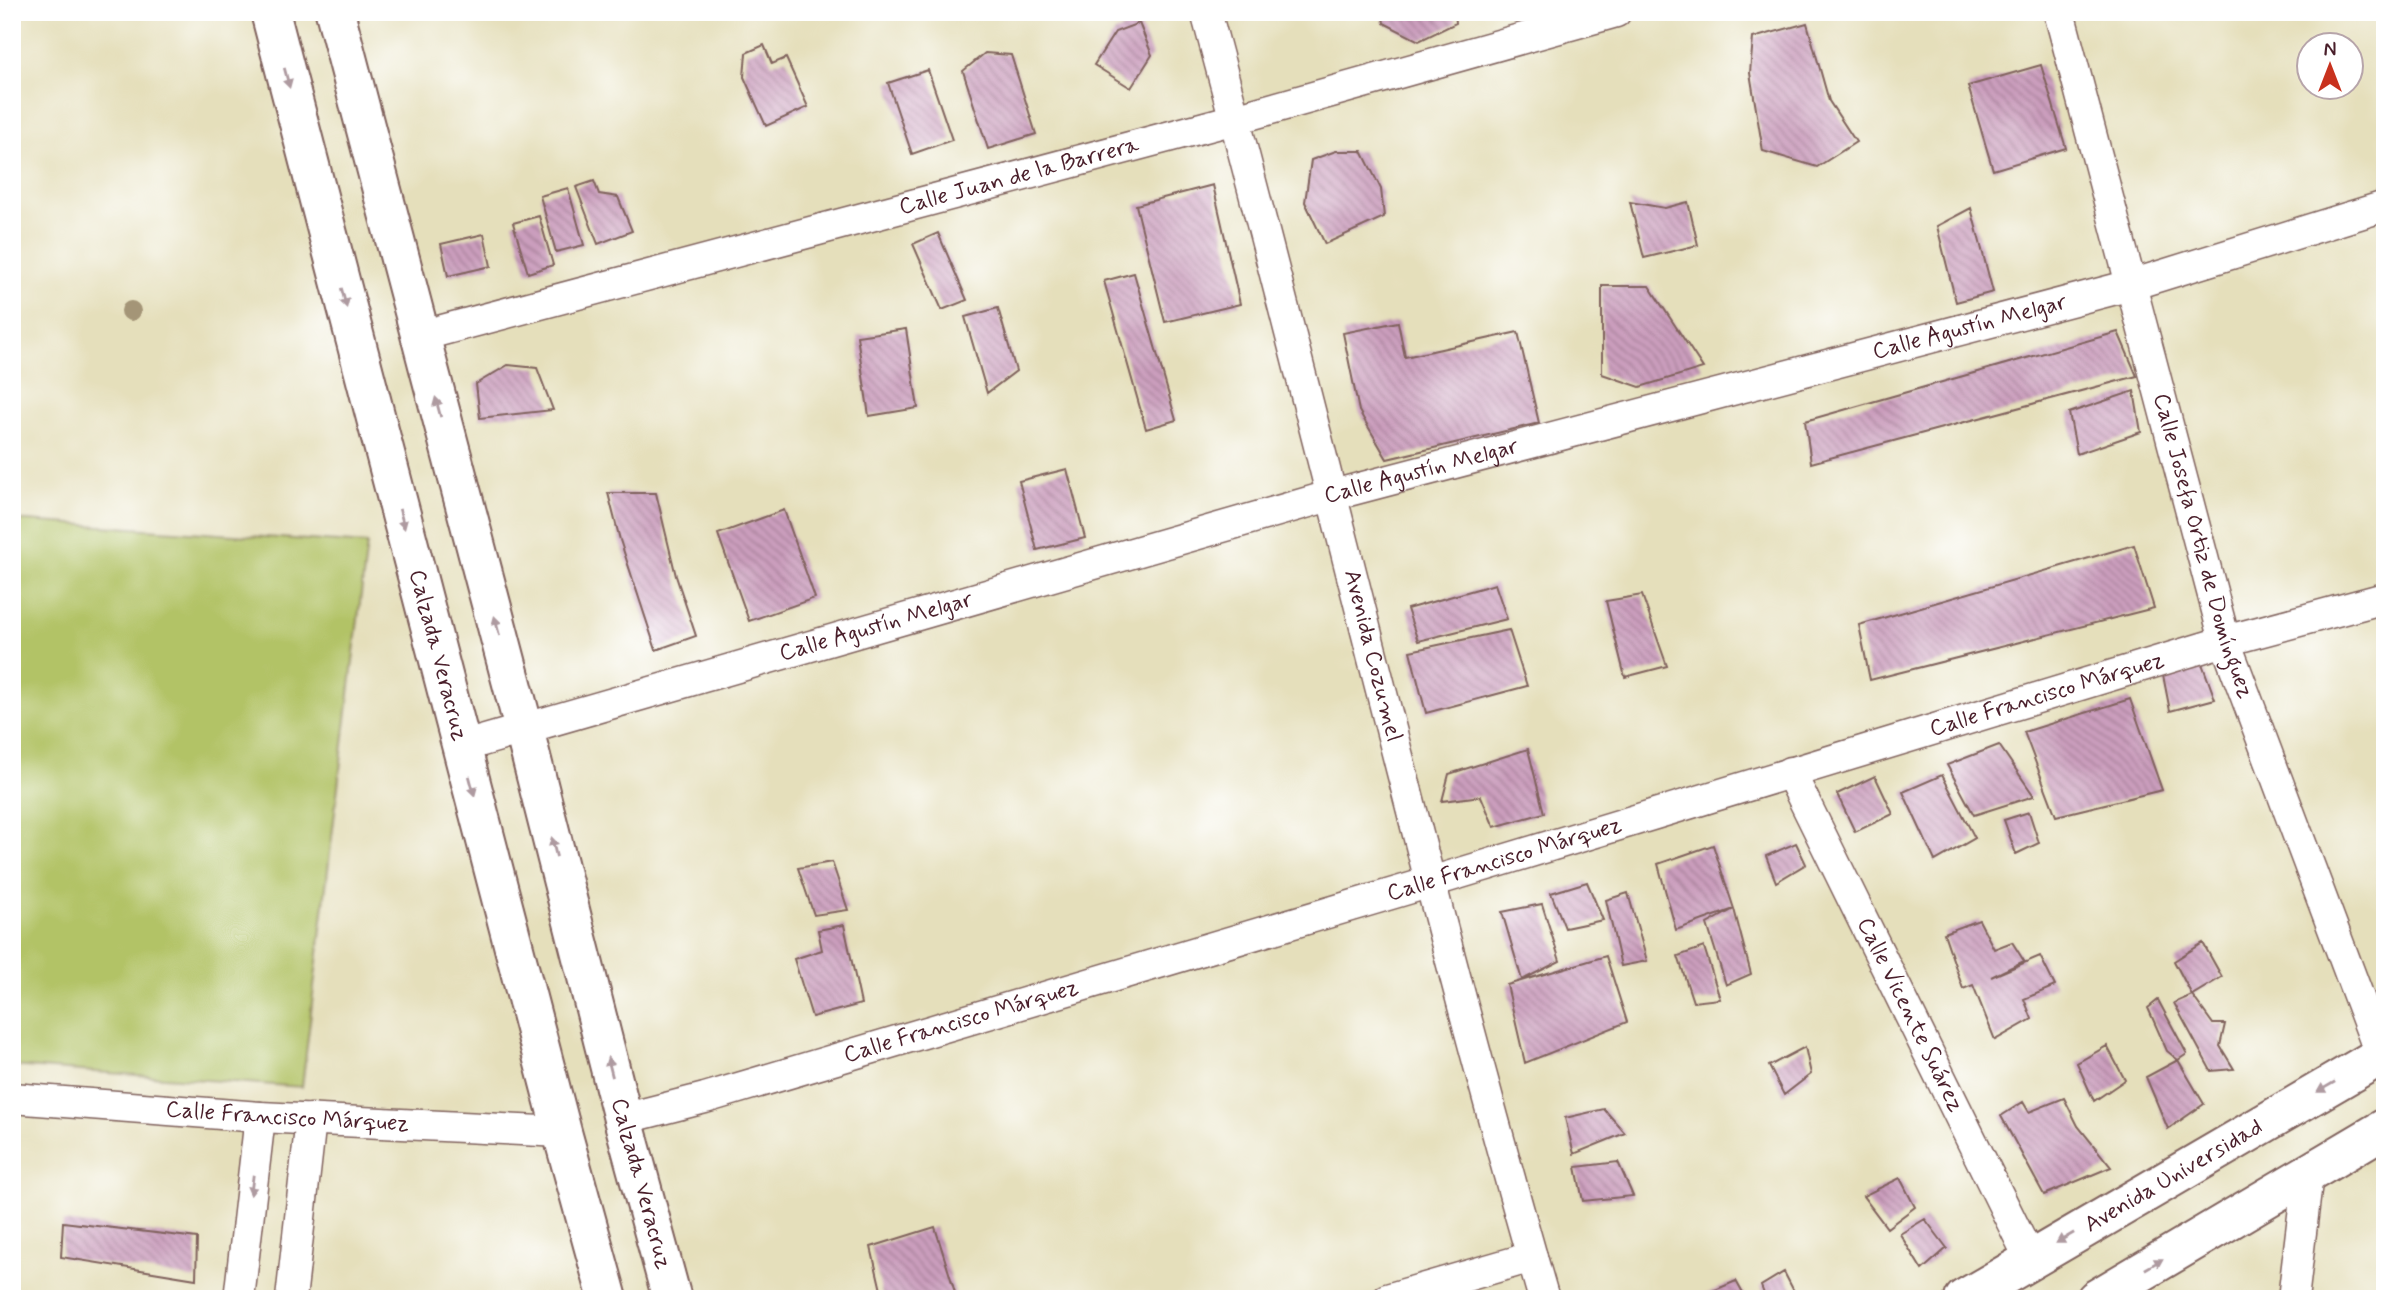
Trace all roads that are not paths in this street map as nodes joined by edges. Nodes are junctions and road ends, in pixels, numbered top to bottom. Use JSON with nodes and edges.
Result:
{"nodes":[{"id":1,"x":270,"y":12,"type":"edge"},
{"id":2,"x":335,"y":12,"type":"edge"},
{"id":3,"x":1206,"y":12,"type":"edge"},
{"id":4,"x":1616,"y":12,"type":"edge"},
{"id":5,"x":2059,"y":12,"type":"edge"},
{"id":6,"x":1235,"y":119,"type":"junction"},
{"id":7,"x":2385,"y":206,"type":"edge"},
{"id":8,"x":2131,"y":285,"type":"junction"},
{"id":9,"x":420,"y":336,"type":"junction"},
{"id":10,"x":1333,"y":495,"type":"junction"},
{"id":11,"x":2385,"y":598,"type":"edge"},
{"id":12,"x":2225,"y":641,"type":"junction"},
{"id":13,"x":524,"y":729,"type":"junction"},
{"id":14,"x":461,"y":747,"type":"junction"},
{"id":15,"x":1790,"y":772,"type":"junction"},
{"id":16,"x":1431,"y":882,"type":"junction"},
{"id":17,"x":2383,"y":1059,"type":"edge"},
{"id":18,"x":12,"y":1098,"type":"edge"},
{"id":19,"x":260,"y":1117,"type":"junction"},
{"id":20,"x":311,"y":1119,"type":"junction"},
{"id":21,"x":623,"y":1119,"type":"junction"},
{"id":22,"x":2385,"y":1128,"type":"edge"},
{"id":23,"x":562,"y":1132,"type":"junction"},
{"id":24,"x":2308,"y":1174,"type":"junction"},
{"id":25,"x":1532,"y":1258,"type":"junction"},
{"id":26,"x":2030,"y":1259,"type":"junction"},
{"id":27,"x":239,"y":1299,"type":"edge"},
{"id":28,"x":291,"y":1299,"type":"edge"},
{"id":29,"x":608,"y":1299,"type":"edge"},
{"id":30,"x":672,"y":1299,"type":"edge"},
{"id":31,"x":1387,"y":1299,"type":"edge"},
{"id":32,"x":1544,"y":1299,"type":"edge"},
{"id":33,"x":1964,"y":1299,"type":"edge"},
{"id":34,"x":2096,"y":1299,"type":"edge"},
{"id":35,"x":2293,"y":1299,"type":"edge"}],
"edges":[{"from":1,"to":14,"type":"main road","name":"Calzada Veracruz","one_way":true},
{"from":2,"to":9,"type":"main road","name":"Calzada Veracruz"},
{"from":3,"to":6,"type":"street","name":"Avenida Cozumel"},
{"from":4,"to":6,"type":"street","name":"Calle Juan de la Barrera"},
{"from":5,"to":8,"type":"street","name":"Calle Josefa Ortiz de Domínguez"},
{"from":6,"to":9,"type":"street","name":"Calle Juan de la Barrera"},
{"from":6,"to":10,"type":"street","name":"Avenida Cozumel"},
{"from":7,"to":8,"type":"street","name":"Calle Agustín Melgar"},
{"from":8,"to":10,"type":"street","name":"Calle Agustín Melgar"},
{"from":8,"to":12,"type":"street","name":"Calle Josefa Ortiz de Domínguez"},
{"from":13,"to":9,"type":"main road","name":"Calzada Veracruz","one_way":true},
{"from":10,"to":13,"type":"street","name":"Calle Agustín Melgar"},
{"from":10,"to":16,"type":"street","name":"Avenida Cozumel"},
{"from":11,"to":12,"type":"street","name":"Calle Francisco Márquez"},
{"from":12,"to":15,"type":"street","name":"Calle Francisco Márquez"},
{"from":12,"to":17,"type":"street","name":"Calle Josefa Ortiz de Domínguez"},
{"from":13,"to":14,"type":"street","name":"Calle Agustín Melgar"},
{"from":21,"to":13,"type":"main road","name":"Calzada Veracruz","one_way":true},
{"from":14,"to":23,"type":"main road","name":"Calzada Veracruz","one_way":true},
{"from":15,"to":16,"type":"street","name":"Calle Francisco Márquez"},
{"from":15,"to":26,"type":"street","name":"Calle Vicente Suárez"},
{"from":16,"to":21,"type":"street","name":"Calle Francisco Márquez"},
{"from":16,"to":25,"type":"street","name":"Avenida Cozumel"},
{"from":17,"to":26,"type":"main road","name":"Avenida Universidad","one_way":true},
{"from":18,"to":19,"type":"street","name":"Calle Francisco Márquez"},
{"from":19,"to":20,"type":"street","name":"Calle Francisco Márquez"},
{"from":19,"to":27,"type":"street","one_way":true},
{"from":20,"to":23,"type":"street","name":"Calle Francisco Márquez"},
{"from":20,"to":28,"type":"street"},
{"from":21,"to":30,"type":"main road","name":"Calzada Veracruz"},
{"from":22,"to":24,"type":"main road"},
{"from":23,"to":29,"type":"main road","name":"Calzada Veracruz"},
{"from":34,"to":24,"type":"main road","one_way":true},
{"from":24,"to":35,"type":"street"},
{"from":25,"to":31,"type":"street"},
{"from":25,"to":32,"type":"street","name":"Avenida Cozumel"},
{"from":26,"to":33,"type":"main road","name":"Avenida Universidad"}]}
